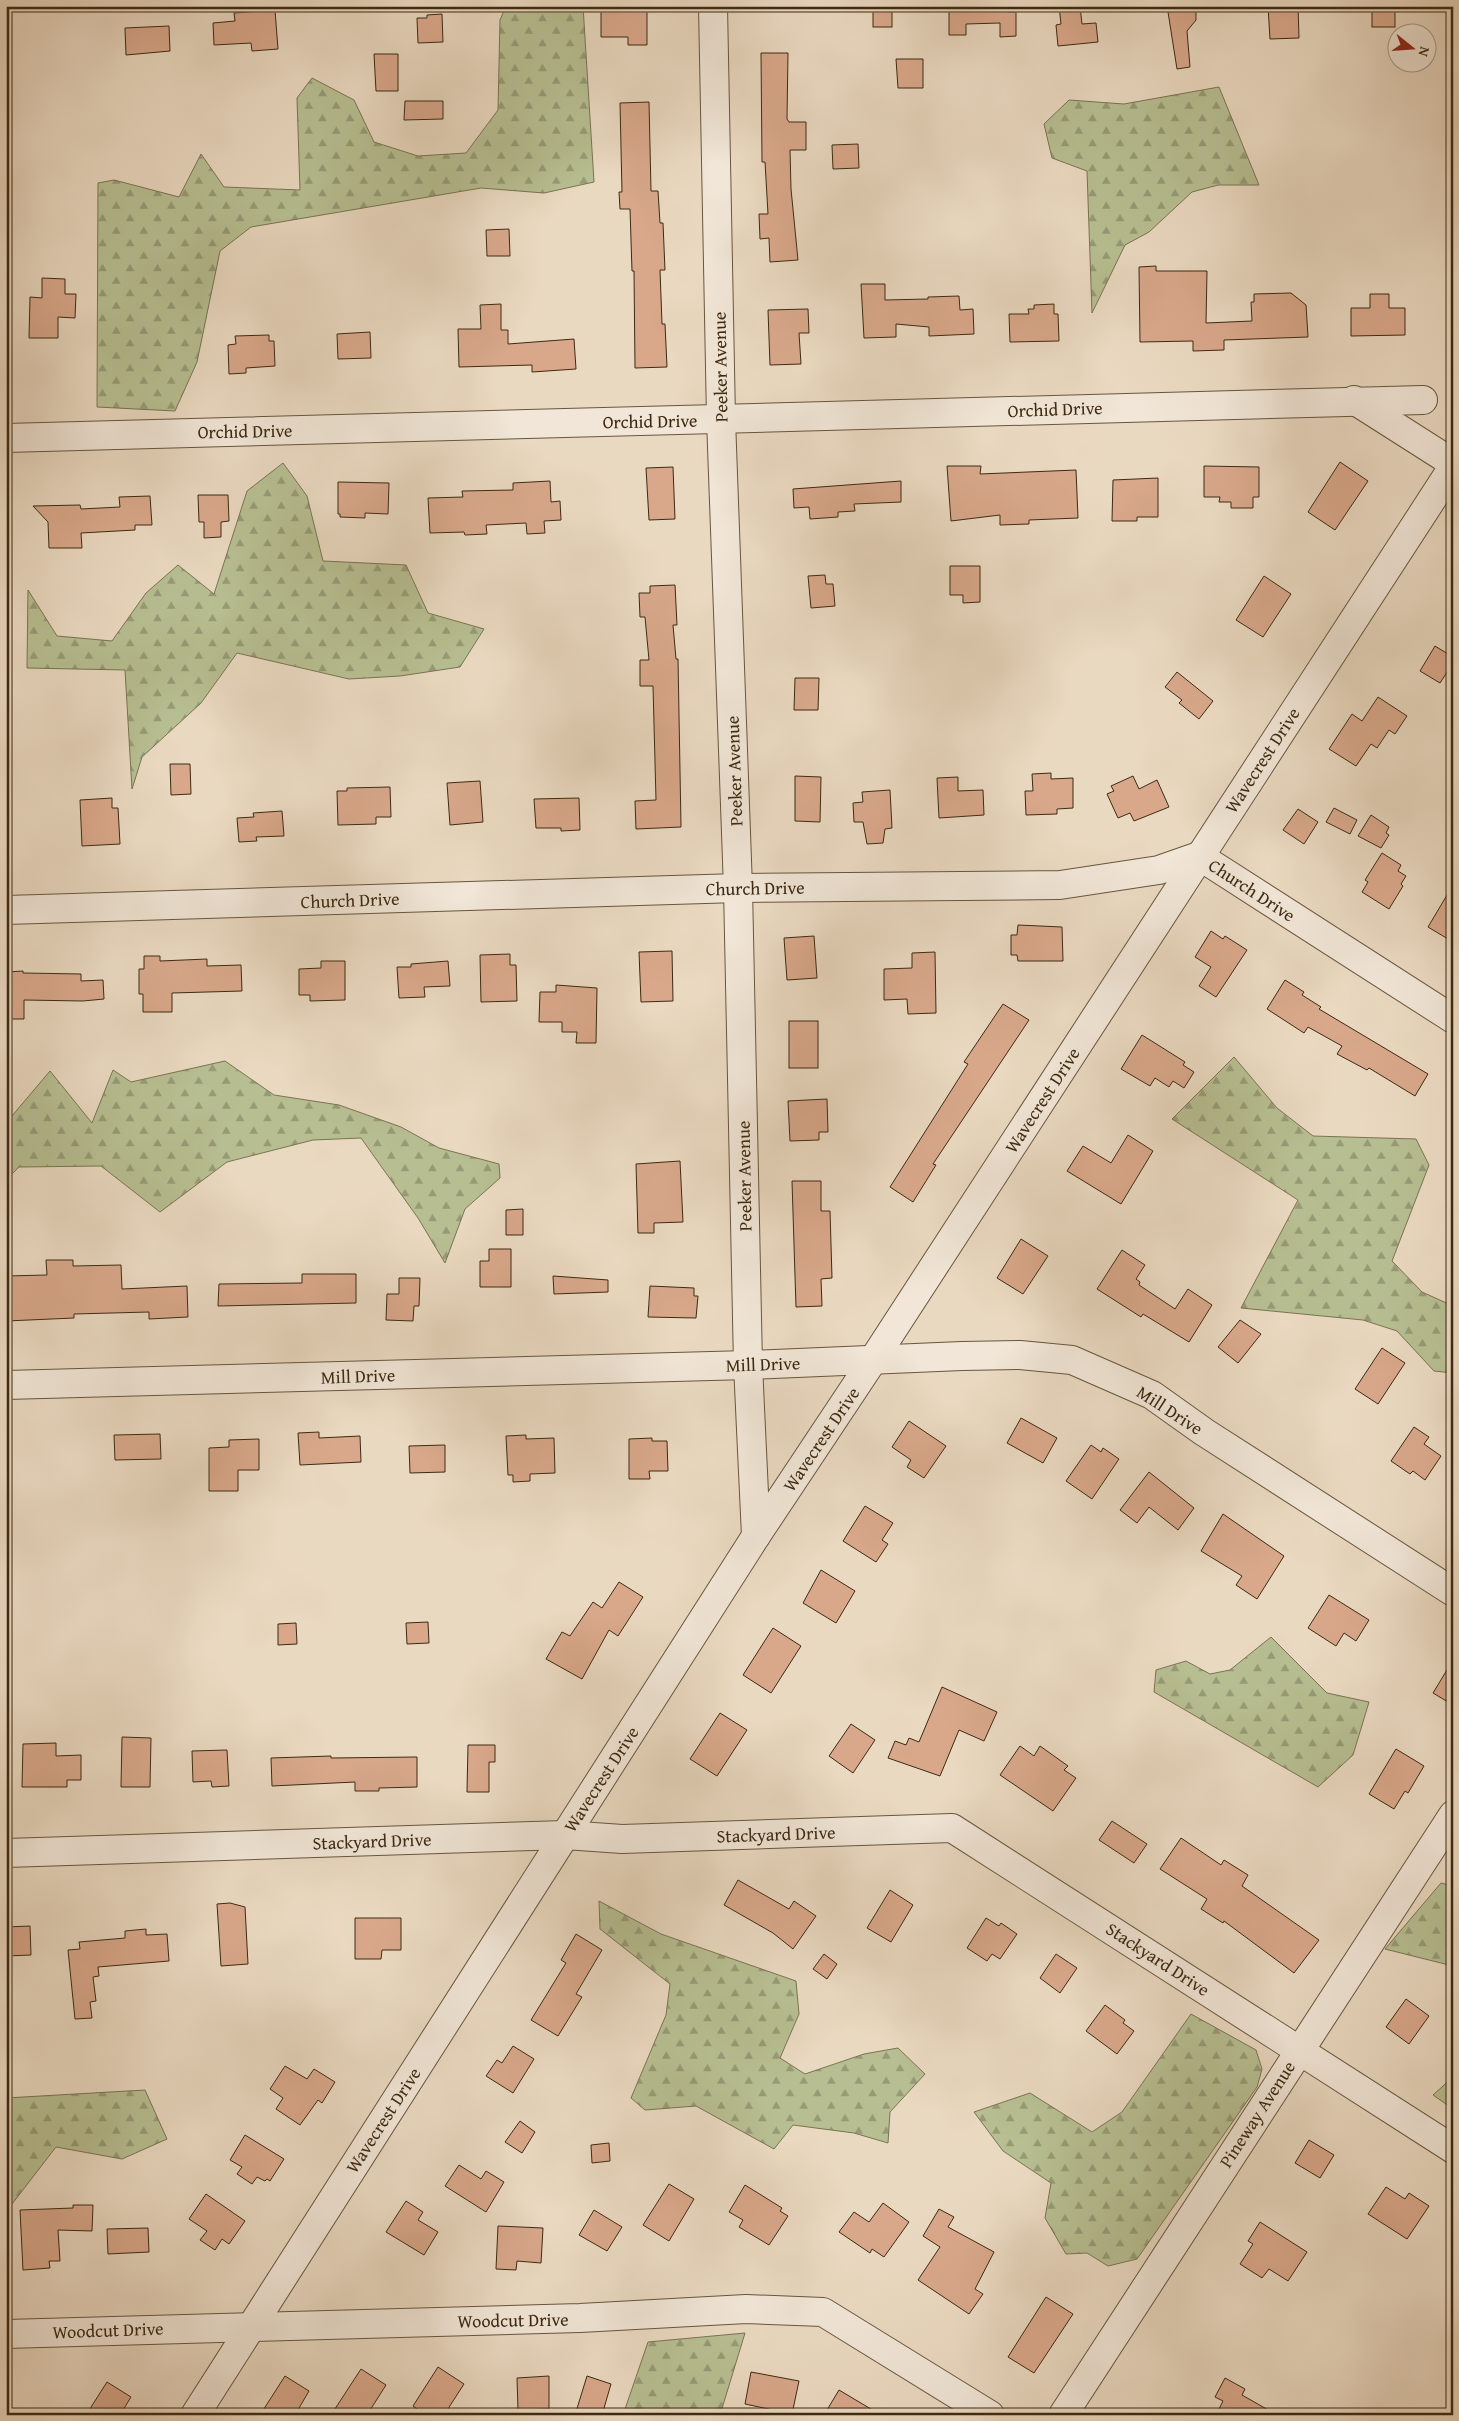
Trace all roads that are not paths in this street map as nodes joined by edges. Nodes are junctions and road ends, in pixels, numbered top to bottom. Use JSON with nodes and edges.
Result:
{"nodes":[{"id":1,"x":713,"y":6,"type":"edge"},
{"id":2,"x":1354,"y":400,"type":"junction"},
{"id":3,"x":1423,"y":400,"type":"dead end"},
{"id":4,"x":721,"y":419,"type":"junction"},
{"id":5,"x":6,"y":438,"type":"edge"},
{"id":6,"x":1453,"y":462,"type":"edge"},
{"id":7,"x":1453,"y":467,"type":"edge"},
{"id":8,"x":1199,"y":856,"type":"junction"},
{"id":9,"x":738,"y":888,"type":"junction"},
{"id":10,"x":6,"y":910,"type":"edge"},
{"id":11,"x":1453,"y":1019,"type":"edge"},
{"id":12,"x":873,"y":1360,"type":"junction"},
{"id":13,"x":748,"y":1365,"type":"junction"},
{"id":14,"x":6,"y":1385,"type":"edge"},
{"id":15,"x":756,"y":1536,"type":"junction"},
{"id":16,"x":1453,"y":1592,"type":"edge"},
{"id":17,"x":1453,"y":1815,"type":"edge"},
{"id":18,"x":565,"y":1835,"type":"junction"},
{"id":19,"x":6,"y":1853,"type":"edge"},
{"id":20,"x":1299,"y":2049,"type":"junction"},
{"id":21,"x":1453,"y":2149,"type":"edge"},
{"id":22,"x":252,"y":2326,"type":"junction"},
{"id":23,"x":6,"y":2334,"type":"edge"},
{"id":24,"x":195,"y":2415,"type":"edge"},
{"id":25,"x":990,"y":2415,"type":"edge"},
{"id":26,"x":1063,"y":2415,"type":"edge"}],
"edges":[{"from":1,"to":4,"type":"street","name":"Peeker Avenue"},
{"from":2,"to":3,"type":"street","name":"Orchid Drive"},
{"from":2,"to":4,"type":"street","name":"Orchid Drive"},
{"from":2,"to":6,"type":"street"},
{"from":4,"to":5,"type":"street","name":"Orchid Drive"},
{"from":4,"to":9,"type":"street","name":"Peeker Avenue"},
{"from":7,"to":8,"type":"street","name":"Wavecrest Drive"},
{"from":8,"to":9,"type":"street","name":"Church Drive"},
{"from":8,"to":11,"type":"street","name":"Church Drive"},
{"from":8,"to":12,"type":"street","name":"Wavecrest Drive"},
{"from":9,"to":10,"type":"street","name":"Church Drive"},
{"from":9,"to":13,"type":"street","name":"Peeker Avenue"},
{"from":12,"to":13,"type":"street","name":"Mill Drive"},
{"from":12,"to":15,"type":"street","name":"Wavecrest Drive"},
{"from":12,"to":16,"type":"street","name":"Mill Drive"},
{"from":13,"to":14,"type":"street","name":"Mill Drive"},
{"from":13,"to":15,"type":"street","name":"Peeker Avenue"},
{"from":15,"to":18,"type":"street","name":"Wavecrest Drive"},
{"from":17,"to":20,"type":"street","name":"Pineway Avenue"},
{"from":18,"to":19,"type":"street","name":"Stackyard Drive"},
{"from":18,"to":20,"type":"street","name":"Stackyard Drive"},
{"from":18,"to":22,"type":"street","name":"Wavecrest Drive"},
{"from":20,"to":21,"type":"street","name":"Stackyard Drive"},
{"from":20,"to":26,"type":"street","name":"Pineway Avenue"},
{"from":22,"to":23,"type":"street","name":"Woodcut Drive"},
{"from":22,"to":24,"type":"street","name":"Wavecrest Drive"},
{"from":22,"to":25,"type":"street","name":"Woodcut Drive"}]}
